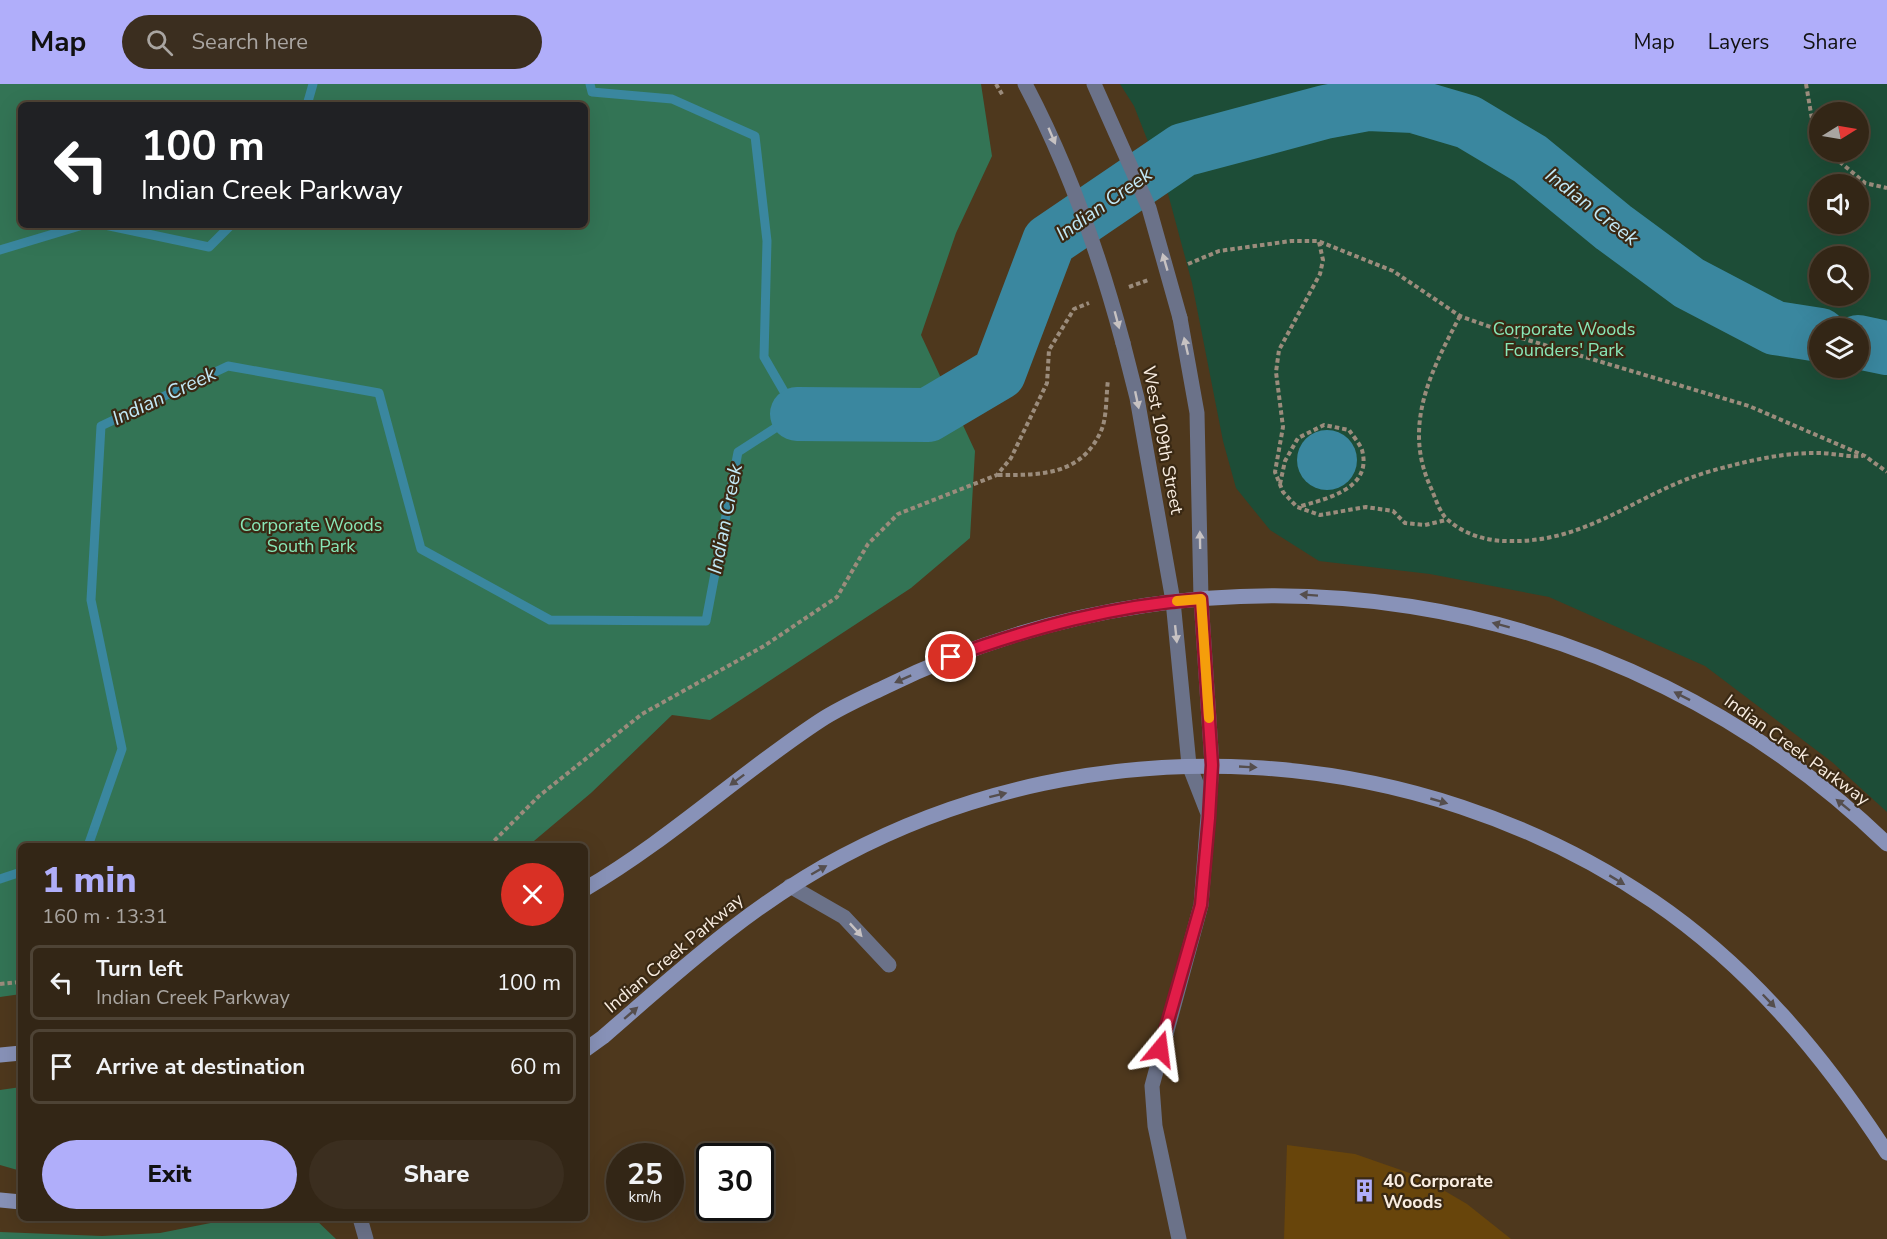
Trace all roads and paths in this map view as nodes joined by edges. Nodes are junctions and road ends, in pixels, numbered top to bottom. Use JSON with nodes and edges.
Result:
{"nodes":[{"id":1,"x":996,"y":84,"type":"edge"},
{"id":2,"x":1025,"y":84,"type":"edge"},
{"id":3,"x":1094,"y":84,"type":"edge"},
{"id":4,"x":1806,"y":84,"type":"edge"},
{"id":5,"x":1006,"y":100,"type":"dead end"},
{"id":6,"x":1809,"y":102,"type":"edge"},
{"id":7,"x":1840,"y":162,"type":"edge"},
{"id":8,"x":1887,"y":188,"type":"edge"},
{"id":9,"x":1318,"y":241,"type":"dead end"},
{"id":10,"x":1088,"y":297,"type":"dead end"},
{"id":11,"x":1090,"y":307,"type":"dead end"},
{"id":12,"x":1460,"y":316,"type":"dead end"},
{"id":13,"x":1109,"y":373,"type":"dead end"},
{"id":14,"x":1865,"y":456,"type":"dead end"},
{"id":15,"x":997,"y":475,"type":"dead end"},
{"id":16,"x":1280,"y":485,"type":"junction"},
{"id":17,"x":1297,"y":507,"type":"junction"},
{"id":18,"x":1446,"y":520,"type":"junction"},
{"id":19,"x":1201,"y":599,"type":"junction"},
{"id":20,"x":1173,"y":601,"type":"junction"},
{"id":21,"x":1190,"y":765,"type":"junction"},
{"id":22,"x":1212,"y":765,"type":"junction"},
{"id":23,"x":1209,"y":818,"type":"junction"},
{"id":24,"x":1887,"y":844,"type":"edge"},
{"id":25,"x":790,"y":886,"type":"junction"},
{"id":26,"x":588,"y":887,"type":"edge"},
{"id":27,"x":889,"y":965,"type":"dead end"},
{"id":28,"x":18,"y":982,"type":"edge"},
{"id":29,"x":0,"y":984,"type":"edge"},
{"id":30,"x":588,"y":1048,"type":"edge"},
{"id":31,"x":18,"y":1053,"type":"edge"},
{"id":32,"x":0,"y":1055,"type":"edge"},
{"id":33,"x":1887,"y":1153,"type":"edge"},
{"id":34,"x":0,"y":1200,"type":"edge"},
{"id":35,"x":18,"y":1202,"type":"edge"},
{"id":36,"x":361,"y":1221,"type":"edge"},
{"id":37,"x":366,"y":1239,"type":"edge"},
{"id":38,"x":1179,"y":1239,"type":"edge"}],
"edges":[{"from":1,"to":5,"type":"path","bridge":true},
{"from":2,"to":20,"type":"street","name":"West 109th Street","one_way":true,"bridge":true},
{"from":19,"to":3,"type":"street","name":"West 109th Street","one_way":true,"bridge":true},
{"from":4,"to":6,"type":"path"},
{"from":7,"to":8,"type":"path"},
{"from":9,"to":16,"type":"path"},
{"from":10,"to":11,"type":"path"},
{"from":12,"to":18,"type":"path"},
{"from":13,"to":15,"type":"path"},
{"from":14,"to":18,"type":"path"},
{"from":16,"to":17,"type":"path"},
{"from":16,"to":17,"type":"path"},
{"from":17,"to":18,"type":"path"},
{"from":19,"to":20,"type":"street","name":"Indian Creek Parkway"},
{"from":19,"to":22,"type":"street","name":"West 109th Street"},
{"from":24,"to":19,"type":"street","name":"Indian Creek Parkway","one_way":true},
{"from":20,"to":21,"type":"street","name":"West 109th Street","one_way":true},
{"from":20,"to":26,"type":"street","name":"Indian Creek Parkway","one_way":true},
{"from":21,"to":22,"type":"street","name":"Indian Creek Parkway"},
{"from":21,"to":23,"type":"street","name":"West 109th Street"},
{"from":25,"to":21,"type":"street","name":"Indian Creek Parkway","one_way":true},
{"from":22,"to":23,"type":"street","name":"West 109th Street"},
{"from":22,"to":33,"type":"street","name":"Indian Creek Parkway","one_way":true},
{"from":23,"to":38,"type":"street","name":"West 109th Street"},
{"from":25,"to":27,"type":"street","one_way":true},
{"from":30,"to":25,"type":"street","name":"Indian Creek Parkway","one_way":true},
{"from":28,"to":29,"type":"path"},
{"from":31,"to":32,"type":"street"},
{"from":34,"to":35,"type":"street"},
{"from":36,"to":37,"type":"street"}]}
